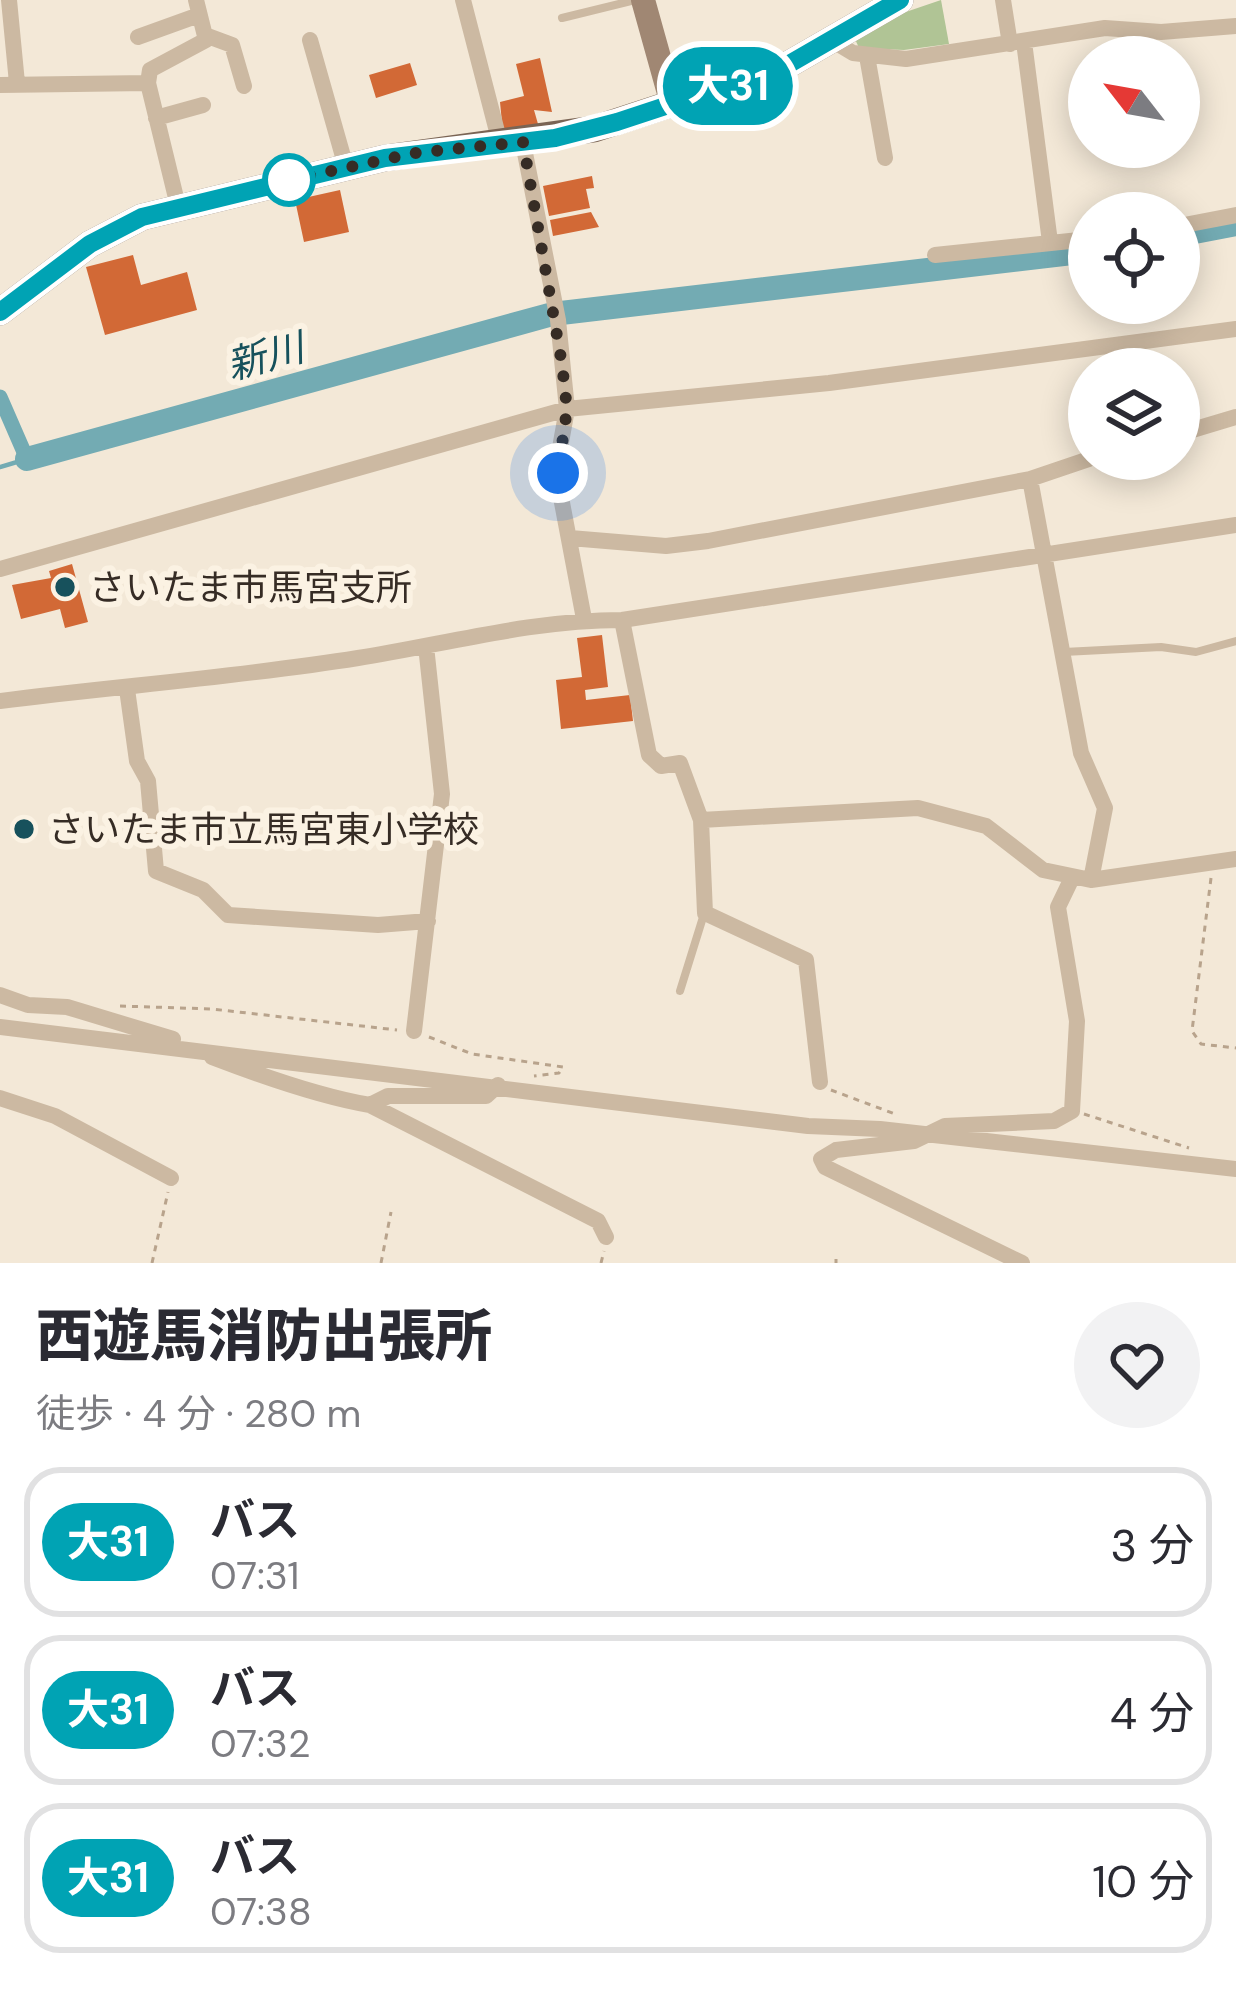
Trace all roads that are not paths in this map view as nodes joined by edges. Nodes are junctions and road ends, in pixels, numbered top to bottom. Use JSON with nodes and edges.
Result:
{"nodes":[{"id":1,"x":9,"y":0,"type":"edge"},
{"id":2,"x":464,"y":0,"type":"edge"},
{"id":3,"x":639,"y":0,"type":"edge"},
{"id":4,"x":900,"y":0,"type":"edge"},
{"id":5,"x":1003,"y":0,"type":"edge"},
{"id":6,"x":198,"y":7,"type":"edge"},
{"id":7,"x":562,"y":18,"type":"dead end"},
{"id":8,"x":1236,"y":26,"type":"edge"},
{"id":9,"x":205,"y":35,"type":"junction"},
{"id":10,"x":138,"y":37,"type":"dead end"},
{"id":11,"x":310,"y":40,"type":"dead end"},
{"id":12,"x":833,"y":41,"type":"junction"},
{"id":13,"x":1017,"y":43,"type":"junction"},
{"id":14,"x":867,"y":56,"type":"junction"},
{"id":15,"x":148,"y":83,"type":"junction"},
{"id":16,"x":8,"y":84,"type":"edge"},
{"id":17,"x":244,"y":86,"type":"dead end"},
{"id":18,"x":671,"y":104,"type":"junction"},
{"id":19,"x":203,"y":105,"type":"dead end"},
{"id":20,"x":156,"y":118,"type":"junction"},
{"id":21,"x":511,"y":143,"type":"junction"},
{"id":22,"x":885,"y":158,"type":"dead end"},
{"id":23,"x":346,"y":167,"type":"junction"},
{"id":24,"x":178,"y":206,"type":"junction"},
{"id":25,"x":1236,"y":215,"type":"edge"},
{"id":26,"x":1200,"y":222,"type":"edge"},
{"id":27,"x":1068,"y":241,"type":"edge"},
{"id":28,"x":1050,"y":242,"type":"junction"},
{"id":29,"x":935,"y":256,"type":"dead end"},
{"id":30,"x":0,"y":312,"type":"edge"},
{"id":31,"x":1236,"y":329,"type":"edge"},
{"id":32,"x":567,"y":409,"type":"junction"},
{"id":33,"x":1236,"y":417,"type":"edge"},
{"id":34,"x":1200,"y":428,"type":"edge"},
{"id":35,"x":1068,"y":466,"type":"edge"},
{"id":36,"x":1030,"y":479,"type":"junction"},
{"id":37,"x":1236,"y":525,"type":"edge"},
{"id":38,"x":569,"y":538,"type":"junction"},
{"id":39,"x":1044,"y":558,"type":"junction"},
{"id":40,"x":0,"y":569,"type":"edge"},
{"id":41,"x":584,"y":619,"type":"junction"},
{"id":42,"x":622,"y":620,"type":"junction"},
{"id":43,"x":1236,"y":641,"type":"edge"},
{"id":44,"x":426,"y":646,"type":"junction"},
{"id":45,"x":1062,"y":652,"type":"junction"},
{"id":46,"x":127,"y":689,"type":"junction"},
{"id":47,"x":0,"y":701,"type":"edge"},
{"id":48,"x":701,"y":820,"type":"junction"},
{"id":49,"x":1236,"y":859,"type":"edge"},
{"id":50,"x":1071,"y":880,"type":"junction"},
{"id":51,"x":1091,"y":880,"type":"junction"},
{"id":52,"x":704,"y":913,"type":"junction"},
{"id":53,"x":428,"y":921,"type":"junction"},
{"id":54,"x":680,"y":992,"type":"dead end"},
{"id":55,"x":0,"y":995,"type":"edge"},
{"id":56,"x":28,"y":1005,"type":"junction"},
{"id":57,"x":0,"y":1010,"type":"edge"},
{"id":58,"x":0,"y":1027,"type":"edge"},
{"id":59,"x":414,"y":1031,"type":"road end"},
{"id":60,"x":186,"y":1047,"type":"junction"},
{"id":61,"x":820,"y":1082,"type":"road end"},
{"id":62,"x":498,"y":1085,"type":"junction"},
{"id":63,"x":0,"y":1098,"type":"edge"},
{"id":64,"x":370,"y":1106,"type":"junction"},
{"id":65,"x":931,"y":1135,"type":"junction"},
{"id":66,"x":1236,"y":1169,"type":"edge"},
{"id":67,"x":171,"y":1178,"type":"road end"},
{"id":68,"x":606,"y":1238,"type":"dead end"},
{"id":69,"x":1022,"y":1263,"type":"edge"}],
"edges":[{"from":1,"to":16,"type":"street"},
{"from":2,"to":21,"type":"street"},
{"from":3,"to":7,"type":"lane"},
{"from":3,"to":18,"type":"street"},
{"from":4,"to":12,"type":"main road"},
{"from":5,"to":13,"type":"street"},
{"from":6,"to":9,"type":"street"},
{"from":6,"to":10,"type":"street"},
{"from":8,"to":13,"type":"street"},
{"from":9,"to":15,"type":"street"},
{"from":9,"to":17,"type":"street"},
{"from":11,"to":23,"type":"street"},
{"from":12,"to":14,"type":"street"},
{"from":12,"to":18,"type":"main road"},
{"from":13,"to":14,"type":"street"},
{"from":13,"to":28,"type":"street"},
{"from":14,"to":22,"type":"street"},
{"from":15,"to":16,"type":"street"},
{"from":15,"to":20,"type":"street"},
{"from":18,"to":21,"type":"main road"},
{"from":19,"to":20,"type":"street"},
{"from":20,"to":24,"type":"street"},
{"from":21,"to":23,"type":"main road"},
{"from":21,"to":32,"type":"street"},
{"from":23,"to":24,"type":"main road"},
{"from":24,"to":30,"type":"main road"},
{"from":25,"to":26,"type":"street"},
{"from":27,"to":28,"type":"street"},
{"from":28,"to":29,"type":"street"},
{"from":31,"to":32,"type":"street"},
{"from":32,"to":38,"type":"street"},
{"from":32,"to":40,"type":"street"},
{"from":33,"to":34,"type":"street"},
{"from":35,"to":36,"type":"street"},
{"from":36,"to":38,"type":"street"},
{"from":36,"to":39,"type":"street"},
{"from":37,"to":39,"type":"street"},
{"from":38,"to":41,"type":"street"},
{"from":39,"to":42,"type":"street"},
{"from":39,"to":45,"type":"street"},
{"from":41,"to":42,"type":"street"},
{"from":41,"to":44,"type":"street"},
{"from":42,"to":48,"type":"street"},
{"from":43,"to":45,"type":"lane"},
{"from":44,"to":46,"type":"street"},
{"from":44,"to":53,"type":"street"},
{"from":45,"to":51,"type":"street"},
{"from":46,"to":47,"type":"street"},
{"from":46,"to":53,"type":"street"},
{"from":48,"to":50,"type":"street"},
{"from":48,"to":52,"type":"street"},
{"from":49,"to":51,"type":"street"},
{"from":50,"to":51,"type":"street"},
{"from":50,"to":65,"type":"street"},
{"from":52,"to":54,"type":"lane"},
{"from":52,"to":61,"type":"street"},
{"from":53,"to":59,"type":"street"},
{"from":55,"to":56,"type":"street"},
{"from":56,"to":57,"type":"street"},
{"from":56,"to":60,"type":"street"},
{"from":58,"to":60,"type":"street"},
{"from":60,"to":62,"type":"street"},
{"from":60,"to":64,"type":"street"},
{"from":62,"to":64,"type":"street"},
{"from":62,"to":65,"type":"street"},
{"from":63,"to":67,"type":"street"},
{"from":64,"to":68,"type":"street"},
{"from":65,"to":66,"type":"street"},
{"from":65,"to":69,"type":"street"}]}
